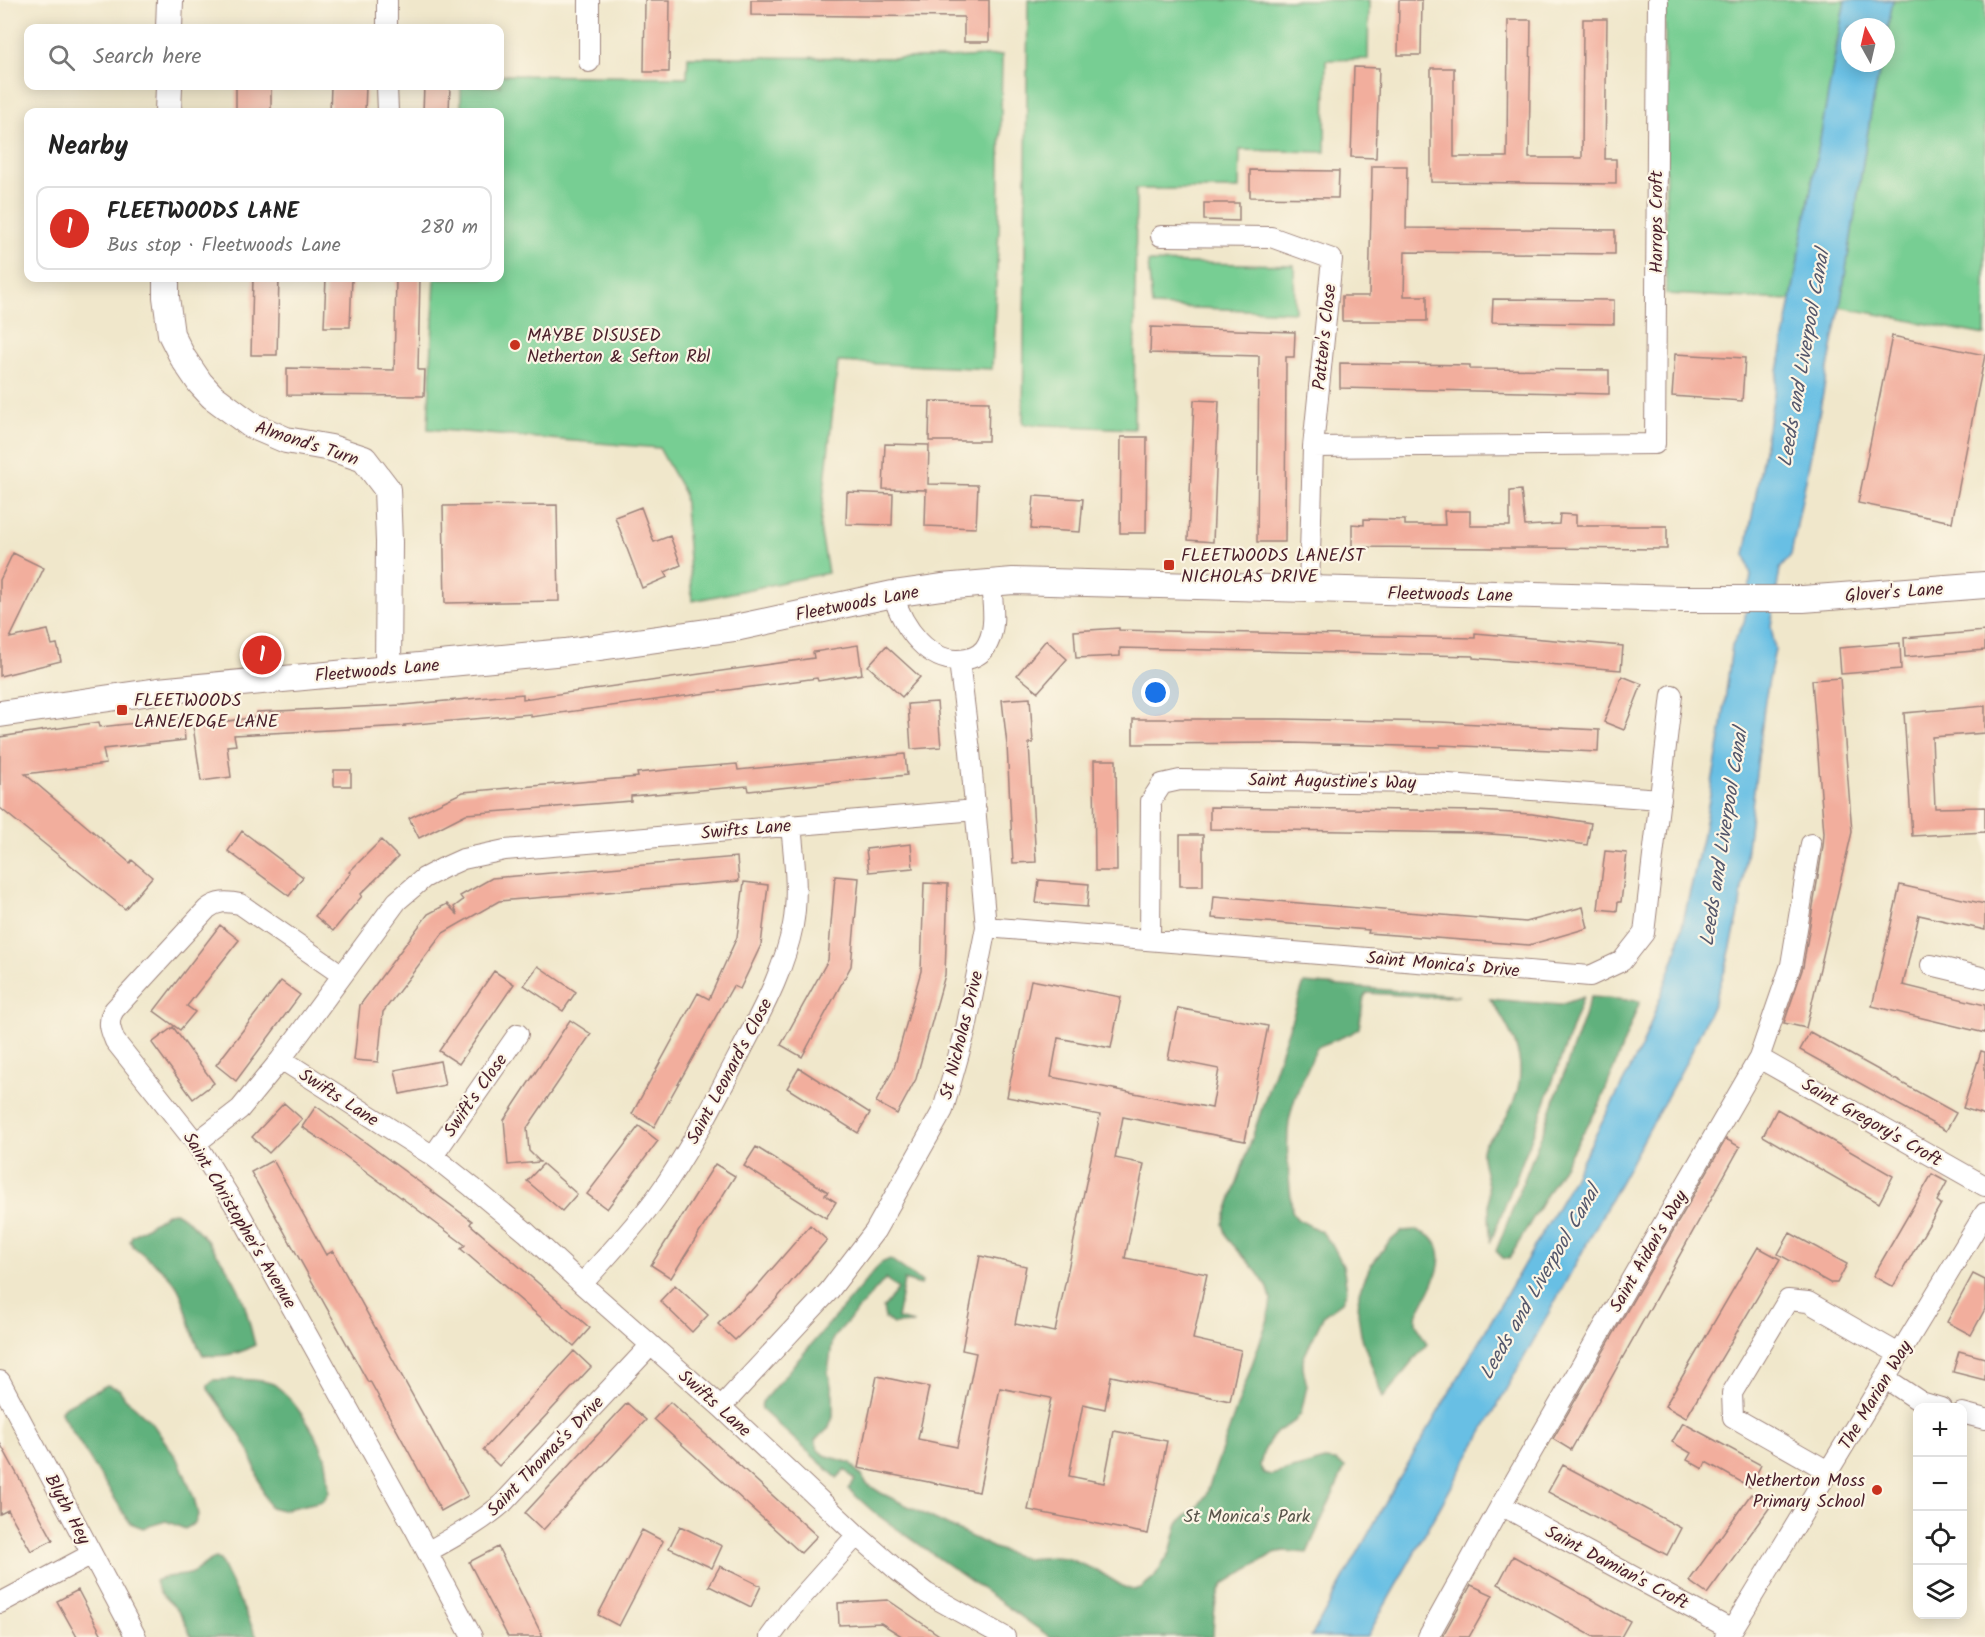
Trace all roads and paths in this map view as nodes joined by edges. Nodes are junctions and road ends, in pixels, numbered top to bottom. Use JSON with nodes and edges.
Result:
{"nodes":[{"id":1,"x":170,"y":0,"type":"edge"},
{"id":2,"x":387,"y":0,"type":"edge"},
{"id":3,"x":589,"y":0,"type":"edge"},
{"id":4,"x":1658,"y":0,"type":"edge"},
{"id":5,"x":170,"y":24,"type":"edge"},
{"id":6,"x":387,"y":24,"type":"edge"},
{"id":7,"x":589,"y":63,"type":"dead end"},
{"id":8,"x":169,"y":90,"type":"edge"},
{"id":9,"x":387,"y":90,"type":"edge"},
{"id":10,"x":168,"y":108,"type":"edge"},
{"id":11,"x":388,"y":108,"type":"edge"},
{"id":12,"x":1161,"y":236,"type":"dead end"},
{"id":13,"x":166,"y":282,"type":"edge"},
{"id":14,"x":1313,"y":447,"type":"junction"},
{"id":15,"x":991,"y":582,"type":"junction"},
{"id":16,"x":1985,"y":585,"type":"edge"},
{"id":17,"x":1309,"y":590,"type":"junction"},
{"id":18,"x":893,"y":594,"type":"junction"},
{"id":19,"x":1721,"y":599,"type":"joint"},
{"id":20,"x":959,"y":661,"type":"junction"},
{"id":21,"x":388,"y":669,"type":"junction"},
{"id":22,"x":1672,"y":695,"type":"dead end"},
{"id":23,"x":0,"y":714,"type":"edge"},
{"id":24,"x":1661,"y":799,"type":"junction"},
{"id":25,"x":976,"y":810,"type":"junction"},
{"id":26,"x":791,"y":825,"type":"junction"},
{"id":27,"x":1811,"y":844,"type":"dead end"},
{"id":28,"x":986,"y":927,"type":"junction"},
{"id":29,"x":1150,"y":940,"type":"junction"},
{"id":30,"x":1931,"y":965,"type":"dead end"},
{"id":31,"x":342,"y":975,"type":"junction"},
{"id":32,"x":1985,"y":978,"type":"edge"},
{"id":33,"x":518,"y":1034,"type":"dead end"},
{"id":34,"x":1759,"y":1058,"type":"junction"},
{"id":35,"x":281,"y":1059,"type":"junction"},
{"id":36,"x":196,"y":1143,"type":"junction"},
{"id":37,"x":432,"y":1156,"type":"junction"},
{"id":38,"x":1985,"y":1186,"type":"edge"},
{"id":39,"x":1985,"y":1213,"type":"edge"},
{"id":40,"x":582,"y":1284,"type":"junction"},
{"id":41,"x":651,"y":1345,"type":"junction"},
{"id":42,"x":1899,"y":1354,"type":"junction"},
{"id":43,"x":1885,"y":1378,"type":"junction"},
{"id":44,"x":0,"y":1381,"type":"edge"},
{"id":45,"x":1925,"y":1403,"type":"edge"},
{"id":46,"x":721,"y":1407,"type":"junction"},
{"id":47,"x":1967,"y":1414,"type":"edge"},
{"id":48,"x":1985,"y":1419,"type":"edge"},
{"id":49,"x":1828,"y":1471,"type":"junction"},
{"id":50,"x":1502,"y":1505,"type":"junction"},
{"id":51,"x":857,"y":1535,"type":"junction"},
{"id":52,"x":427,"y":1552,"type":"junction"},
{"id":53,"x":92,"y":1554,"type":"junction"},
{"id":54,"x":0,"y":1603,"type":"edge"},
{"id":55,"x":1729,"y":1633,"type":"edge"},
{"id":56,"x":136,"y":1637,"type":"edge"},
{"id":57,"x":472,"y":1637,"type":"edge"},
{"id":58,"x":770,"y":1637,"type":"edge"},
{"id":59,"x":1005,"y":1637,"type":"edge"},
{"id":60,"x":1428,"y":1637,"type":"edge"}],
"edges":[{"from":1,"to":5,"type":"street"},
{"from":2,"to":6,"type":"street"},
{"from":3,"to":7,"type":"street"},
{"from":4,"to":14,"type":"street","name":"Harrops Croft"},
{"from":8,"to":10,"type":"street"},
{"from":9,"to":11,"type":"street"},
{"from":12,"to":14,"type":"street","name":"Patten's Close"},
{"from":13,"to":21,"type":"street","name":"Almond's Turn"},
{"from":14,"to":17,"type":"street","name":"Patten's Close"},
{"from":15,"to":17,"type":"street","name":"Fleetwoods Lane"},
{"from":15,"to":18,"type":"street","name":"Fleetwoods Lane"},
{"from":15,"to":20,"type":"street"},
{"from":16,"to":19,"type":"street","name":"Glover's Lane"},
{"from":17,"to":19,"type":"street","name":"Fleetwoods Lane"},
{"from":18,"to":20,"type":"street"},
{"from":18,"to":21,"type":"street","name":"Fleetwoods Lane"},
{"from":20,"to":25,"type":"street","name":"St Nicholas Drive"},
{"from":21,"to":23,"type":"street","name":"Fleetwoods Lane"},
{"from":22,"to":24,"type":"street","name":"Saint Monica's Drive"},
{"from":24,"to":29,"type":"street","name":"Saint Monica's Drive"},
{"from":24,"to":29,"type":"street","name":"Saint Augustine's Way"},
{"from":25,"to":26,"type":"street","name":"Swifts Lane"},
{"from":25,"to":28,"type":"street","name":"St Nicholas Drive"},
{"from":26,"to":31,"type":"street","name":"Swifts Lane"},
{"from":26,"to":40,"type":"street","name":"Saint Leonard's Close"},
{"from":27,"to":34,"type":"street","name":"Saint Aidan's Way"},
{"from":28,"to":29,"type":"street","name":"Saint Monica's Drive"},
{"from":28,"to":46,"type":"street","name":"St Nicholas Drive"},
{"from":30,"to":32,"type":"street"},
{"from":31,"to":35,"type":"street","name":"Swifts Lane"},
{"from":31,"to":36,"type":"street","name":"Saint Christopher's Avenue"},
{"from":33,"to":37,"type":"street","name":"Swift's Close"},
{"from":34,"to":38,"type":"street","name":"Saint Gregory's Croft"},
{"from":34,"to":50,"type":"street","name":"Saint Aidan's Way"},
{"from":35,"to":36,"type":"street"},
{"from":35,"to":37,"type":"street","name":"Swifts Lane"},
{"from":36,"to":52,"type":"street","name":"Saint Christopher's Avenue"},
{"from":37,"to":40,"type":"street","name":"Swifts Lane"},
{"from":39,"to":42,"type":"street","name":"The Marian Way"},
{"from":40,"to":41,"type":"street","name":"Swifts Lane"},
{"from":41,"to":46,"type":"street","name":"Swifts Lane"},
{"from":41,"to":52,"type":"street","name":"Saint Thomas's Drive"},
{"from":42,"to":43,"type":"street","name":"The Marian Way"},
{"from":42,"to":49,"type":"street"},
{"from":43,"to":45,"type":"street"},
{"from":43,"to":49,"type":"street","name":"The Marian Way"},
{"from":44,"to":53,"type":"street","name":"Blyth Hey"},
{"from":46,"to":51,"type":"street","name":"Swifts Lane"},
{"from":47,"to":48,"type":"street"},
{"from":49,"to":55,"type":"street","name":"The Marian Way"},
{"from":50,"to":55,"type":"street","name":"Saint Damian's Croft"},
{"from":50,"to":60,"type":"street","name":"Saint Aidan's Way"},
{"from":51,"to":58,"type":"street"},
{"from":51,"to":59,"type":"street","name":"Swifts Lane"},
{"from":52,"to":57,"type":"street","name":"Saint Christopher's Avenue"},
{"from":53,"to":54,"type":"street"},
{"from":53,"to":56,"type":"street","name":"Blyth Hey"}]}
